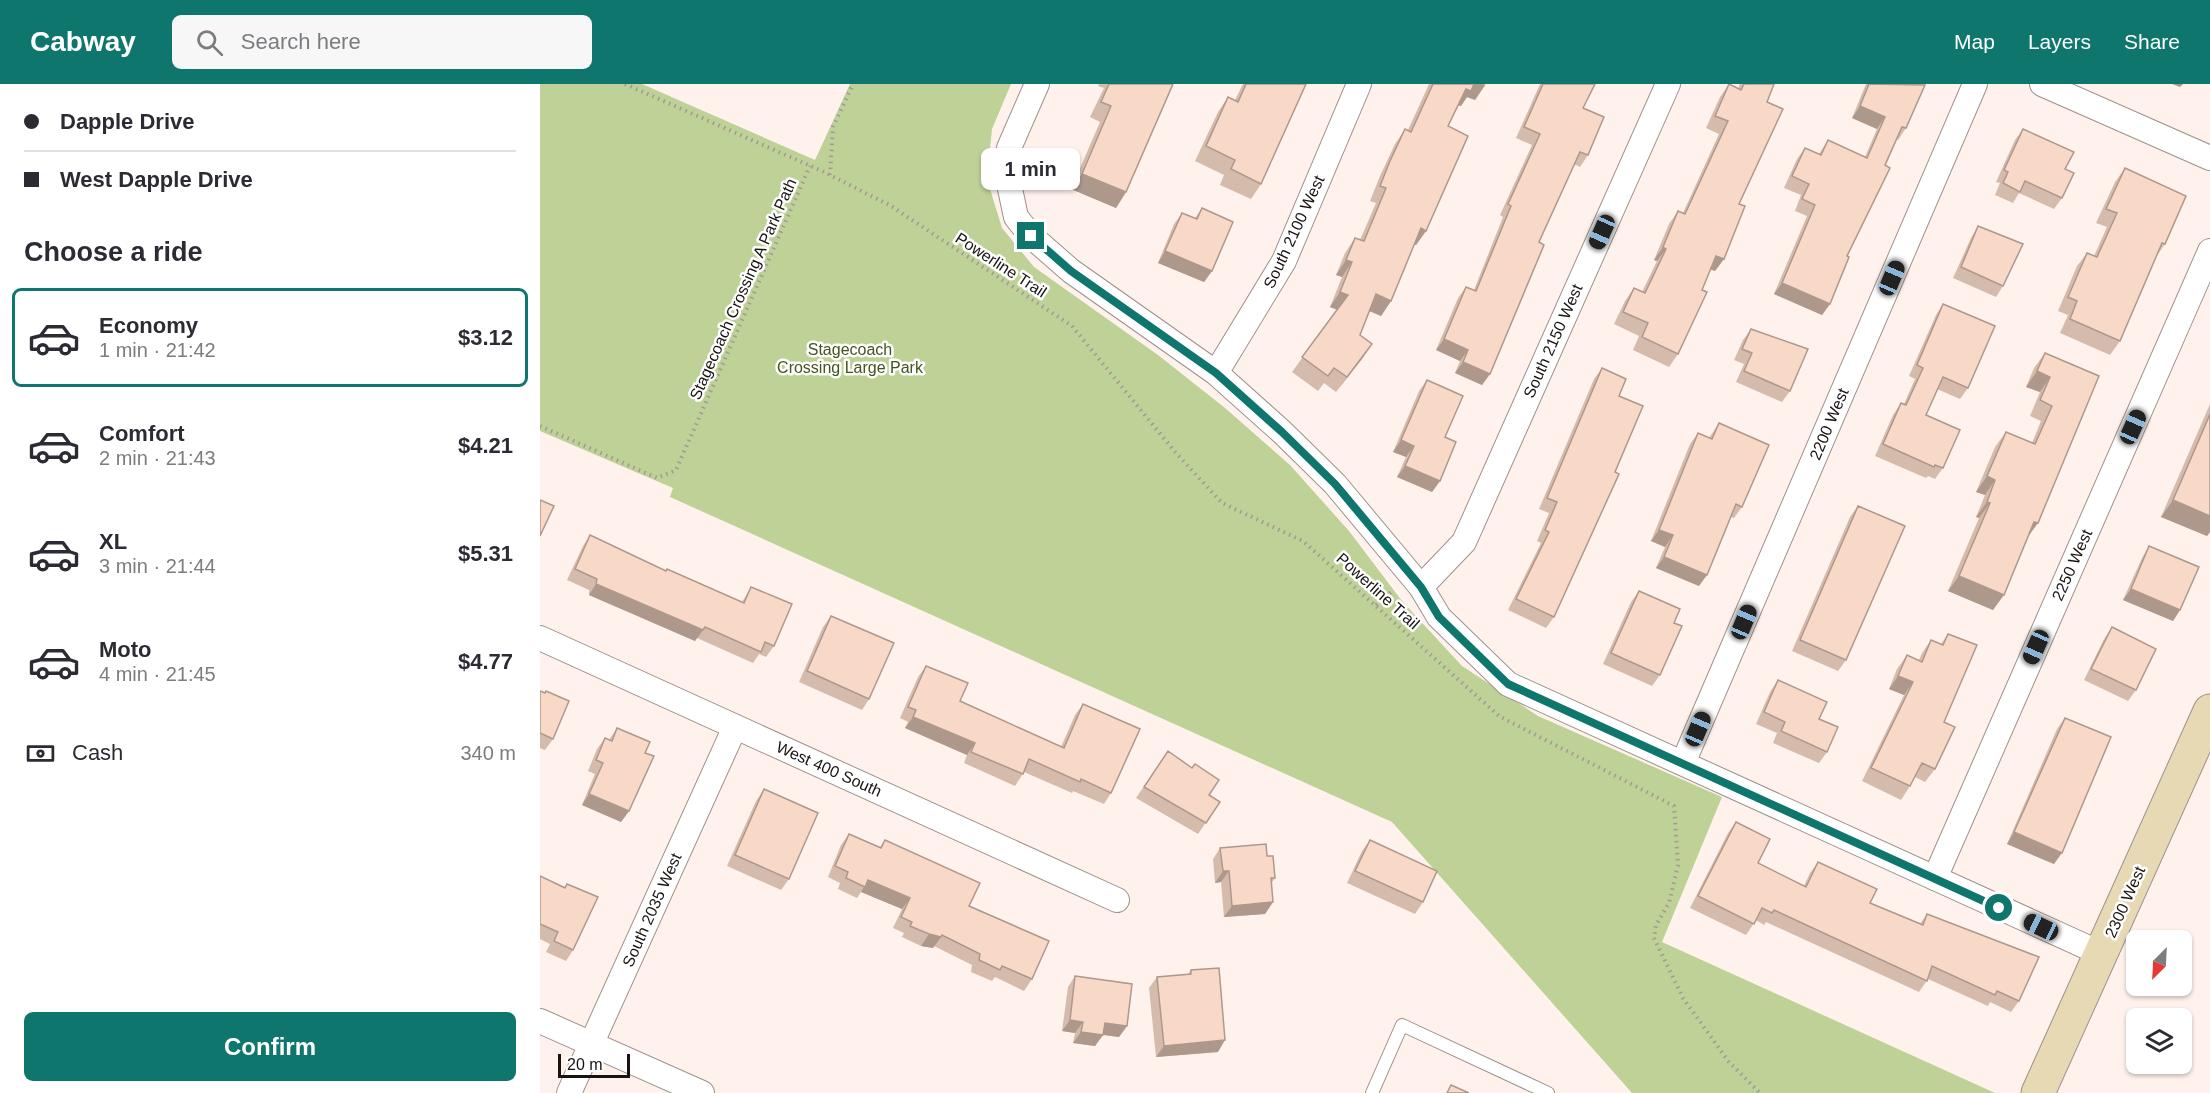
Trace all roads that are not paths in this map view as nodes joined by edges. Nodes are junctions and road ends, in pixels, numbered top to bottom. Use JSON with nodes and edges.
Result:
{"nodes":[{"id":1,"x":1037,"y":84,"type":"edge"},
{"id":2,"x":1359,"y":84,"type":"edge"},
{"id":3,"x":1668,"y":84,"type":"edge"},
{"id":4,"x":1975,"y":84,"type":"edge"},
{"id":5,"x":2042,"y":84,"type":"edge"},
{"id":6,"x":2210,"y":158,"type":"edge"},
{"id":7,"x":2210,"y":251,"type":"edge"},
{"id":8,"x":1216,"y":373,"type":"junction"},
{"id":9,"x":1421,"y":587,"type":"junction"},
{"id":10,"x":540,"y":638,"type":"edge"},
{"id":11,"x":2210,"y":711,"type":"edge"},
{"id":12,"x":735,"y":727,"type":"junction"},
{"id":13,"x":1683,"y":764,"type":"junction"},
{"id":14,"x":1935,"y":878,"type":"junction"},
{"id":15,"x":1117,"y":900,"type":"dead end"},
{"id":16,"x":2102,"y":954,"type":"junction"},
{"id":17,"x":540,"y":1021,"type":"edge"},
{"id":18,"x":591,"y":1044,"type":"junction"},
{"id":19,"x":569,"y":1093,"type":"edge"},
{"id":20,"x":702,"y":1093,"type":"edge"},
{"id":21,"x":1372,"y":1093,"type":"edge"},
{"id":22,"x":1548,"y":1093,"type":"edge"},
{"id":23,"x":2038,"y":1093,"type":"edge"}],
"edges":[{"from":1,"to":8,"type":"street"},
{"from":2,"to":8,"type":"street","name":"South 2100 West"},
{"from":3,"to":9,"type":"street","name":"South 2150 West"},
{"from":4,"to":13,"type":"street","name":"2200 West"},
{"from":5,"to":6,"type":"street"},
{"from":7,"to":14,"type":"street","name":"2250 West"},
{"from":8,"to":9,"type":"street"},
{"from":9,"to":13,"type":"street"},
{"from":10,"to":12,"type":"street","name":"West 400 South"},
{"from":11,"to":16,"type":"main road","name":"2300 West"},
{"from":12,"to":15,"type":"street","name":"West 400 South"},
{"from":12,"to":18,"type":"street","name":"South 2035 West"},
{"from":13,"to":14,"type":"street"},
{"from":14,"to":16,"type":"street"},
{"from":16,"to":23,"type":"main road","name":"2300 West"},
{"from":17,"to":18,"type":"street"},
{"from":18,"to":19,"type":"street","name":"South 2035 West"},
{"from":18,"to":20,"type":"street"},
{"from":21,"to":22,"type":"lane"}]}
